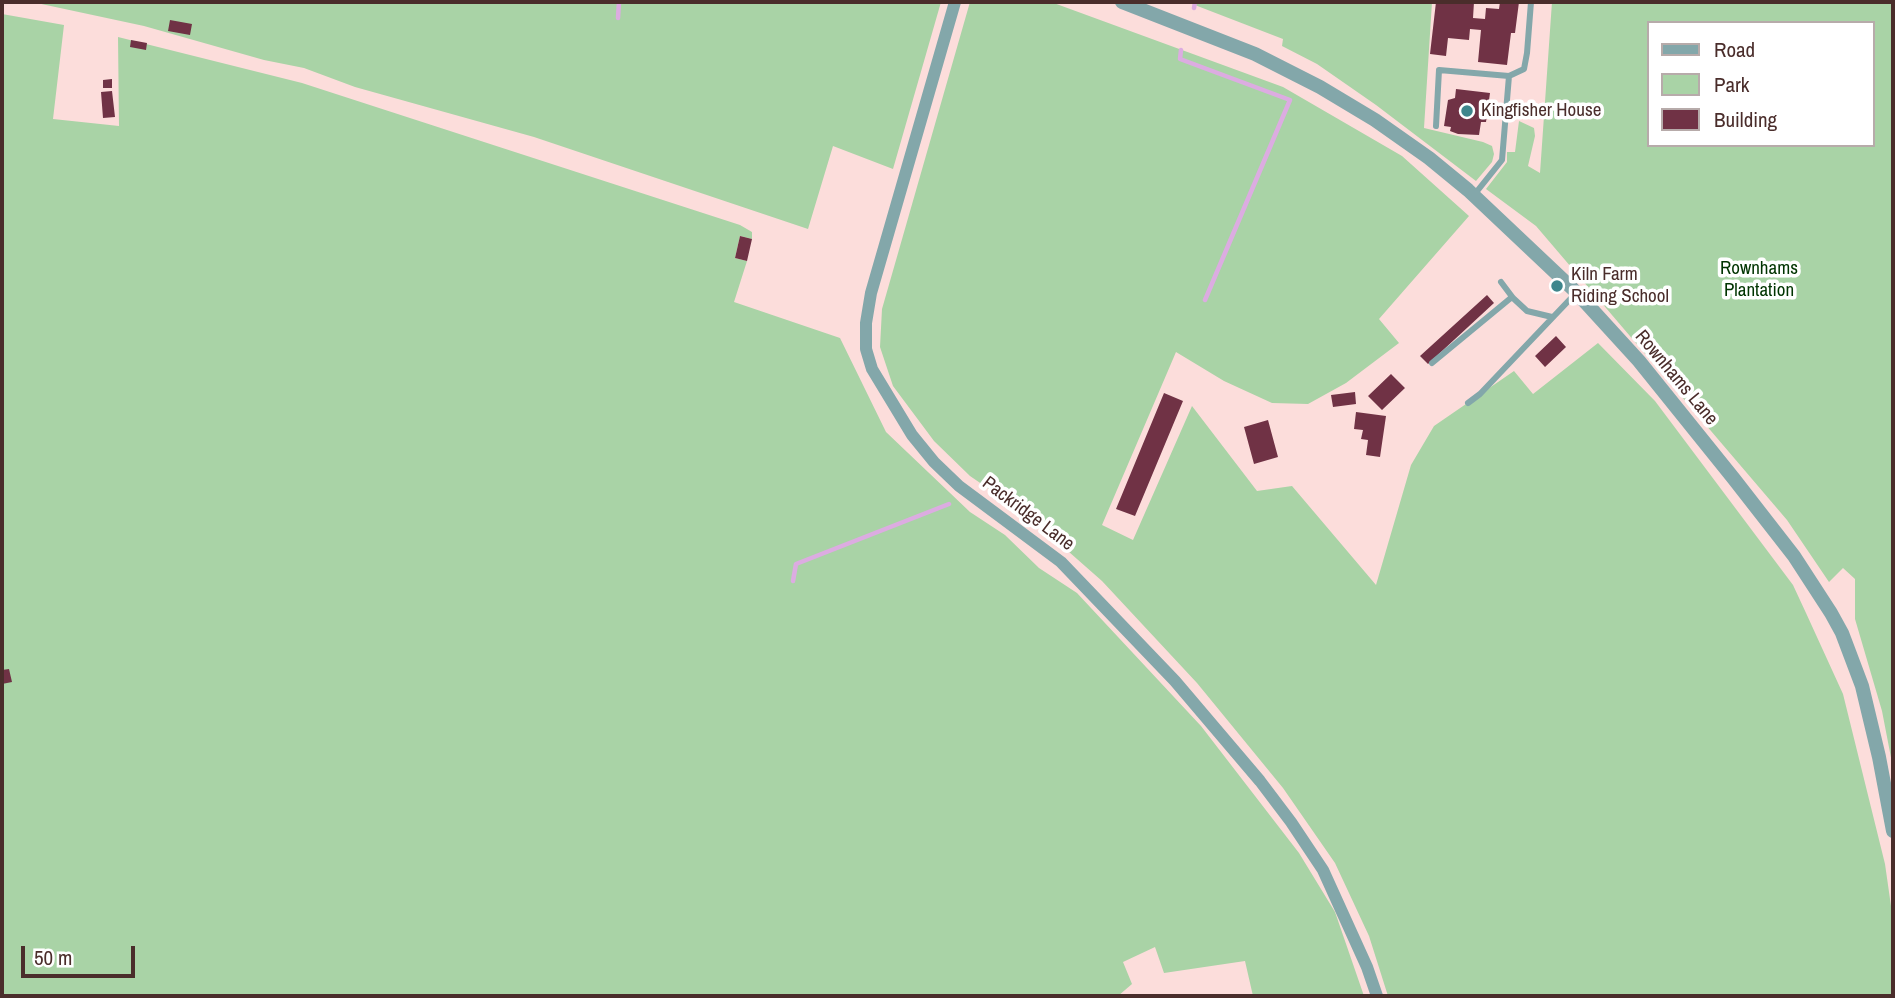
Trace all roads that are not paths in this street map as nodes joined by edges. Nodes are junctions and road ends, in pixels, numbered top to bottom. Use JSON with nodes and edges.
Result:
{"nodes":[{"id":1,"x":955,"y":2,"type":"edge"},
{"id":2,"x":1122,"y":2,"type":"edge"},
{"id":3,"x":1531,"y":2,"type":"edge"},
{"id":4,"x":1509,"y":76,"type":"junction"},
{"id":5,"x":1436,"y":126,"type":"dead end"},
{"id":6,"x":1474,"y":195,"type":"junction"},
{"id":7,"x":1501,"y":282,"type":"dead end"},
{"id":8,"x":1576,"y":292,"type":"junction"},
{"id":9,"x":1512,"y":296,"type":"junction"},
{"id":10,"x":1552,"y":317,"type":"junction"},
{"id":11,"x":1432,"y":363,"type":"dead end"},
{"id":12,"x":1468,"y":403,"type":"dead end"},
{"id":13,"x":1893,"y":831,"type":"edge"},
{"id":14,"x":1377,"y":996,"type":"edge"}],
"edges":[{"from":1,"to":14,"type":"street","name":"Packridge Lane"},
{"from":2,"to":6,"type":"street","name":"Rownhams Lane"},
{"from":3,"to":4,"type":"lane"},
{"from":4,"to":5,"type":"lane"},
{"from":4,"to":6,"type":"lane"},
{"from":6,"to":8,"type":"street","name":"Rownhams Lane"},
{"from":7,"to":9,"type":"lane"},
{"from":8,"to":10,"type":"lane"},
{"from":8,"to":13,"type":"street","name":"Rownhams Lane"},
{"from":9,"to":10,"type":"lane"},
{"from":9,"to":11,"type":"lane"},
{"from":10,"to":12,"type":"lane"}]}
